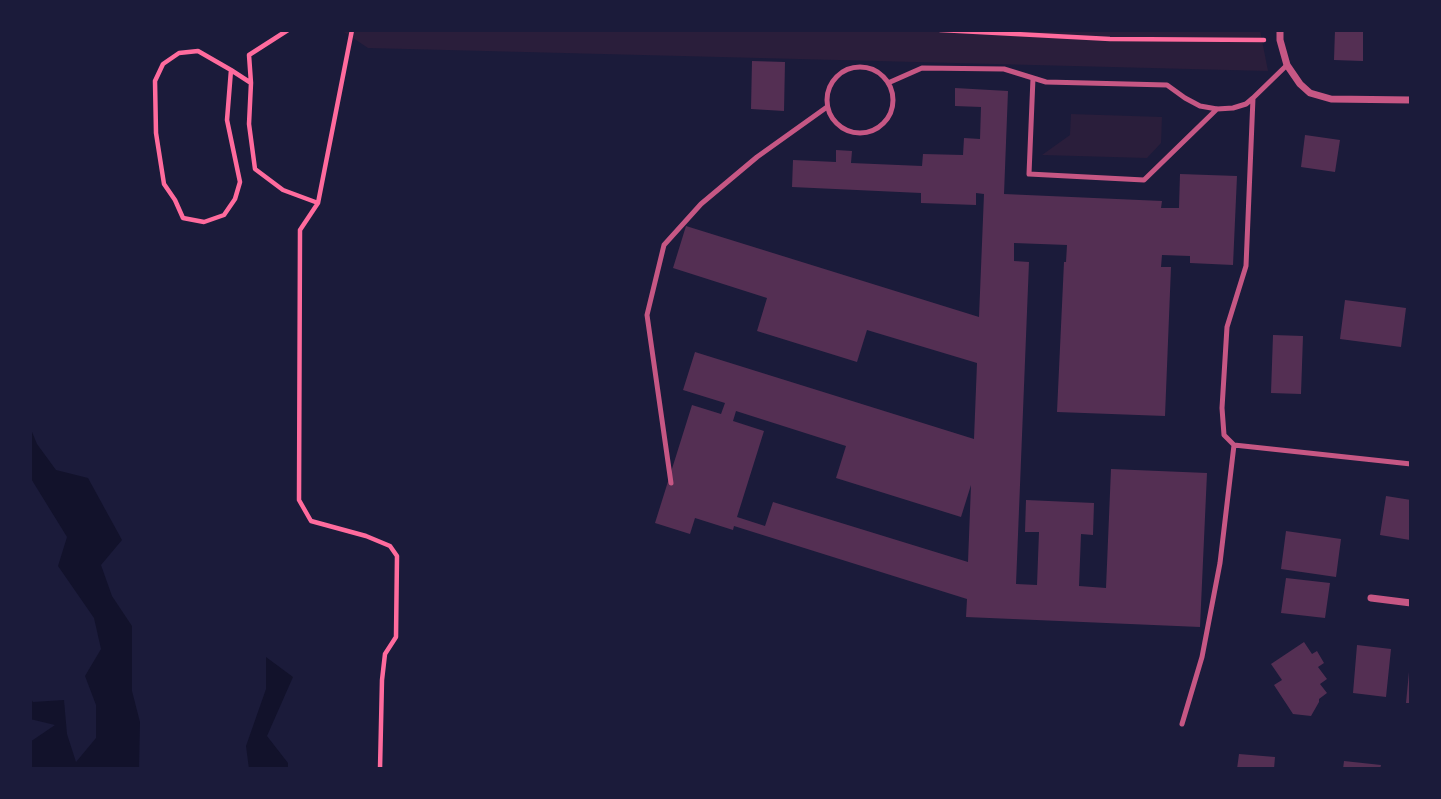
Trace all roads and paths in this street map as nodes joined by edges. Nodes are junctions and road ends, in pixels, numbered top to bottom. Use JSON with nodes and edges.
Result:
{"nodes":[{"id":1,"x":288,"y":30,"type":"edge"},
{"id":2,"x":352,"y":30,"type":"edge"},
{"id":3,"x":940,"y":30,"type":"edge"},
{"id":4,"x":1280,"y":30,"type":"edge"},
{"id":5,"x":1280,"y":40,"type":"junction"},
{"id":6,"x":1287,"y":65,"type":"junction"},
{"id":7,"x":231,"y":70,"type":"junction"},
{"id":8,"x":1033,"y":78,"type":"junction"},
{"id":9,"x":251,"y":83,"type":"junction"},
{"id":10,"x":888,"y":83,"type":"junction"},
{"id":11,"x":1252,"y":98,"type":"junction"},
{"id":12,"x":1411,"y":100,"type":"edge"},
{"id":13,"x":827,"y":107,"type":"junction"},
{"id":14,"x":1217,"y":109,"type":"junction"},
{"id":15,"x":318,"y":203,"type":"junction"},
{"id":16,"x":1234,"y":445,"type":"junction"},
{"id":17,"x":1411,"y":464,"type":"edge"},
{"id":18,"x":671,"y":483,"type":"dead end"},
{"id":19,"x":1371,"y":598,"type":"dead end"},
{"id":20,"x":1411,"y":603,"type":"edge"},
{"id":21,"x":1182,"y":724,"type":"dead end"},
{"id":22,"x":380,"y":769,"type":"edge"}],
"edges":[{"from":1,"to":9,"type":"path"},
{"from":2,"to":15,"type":"path"},
{"from":3,"to":5,"type":"path"},
{"from":4,"to":5,"type":"street"},
{"from":5,"to":6,"type":"street"},
{"from":6,"to":11,"type":"lane"},
{"from":6,"to":12,"type":"street"},
{"from":7,"to":7,"type":"path"},
{"from":7,"to":9,"type":"path"},
{"from":8,"to":10,"type":"lane"},
{"from":8,"to":14,"type":"lane"},
{"from":8,"to":14,"type":"lane"},
{"from":9,"to":15,"type":"path"},
{"from":10,"to":13,"type":"lane"},
{"from":10,"to":13,"type":"lane"},
{"from":11,"to":14,"type":"lane"},
{"from":11,"to":16,"type":"lane"},
{"from":13,"to":18,"type":"lane"},
{"from":15,"to":22,"type":"path"},
{"from":16,"to":17,"type":"lane"},
{"from":16,"to":21,"type":"lane"},
{"from":19,"to":20,"type":"street"}]}
